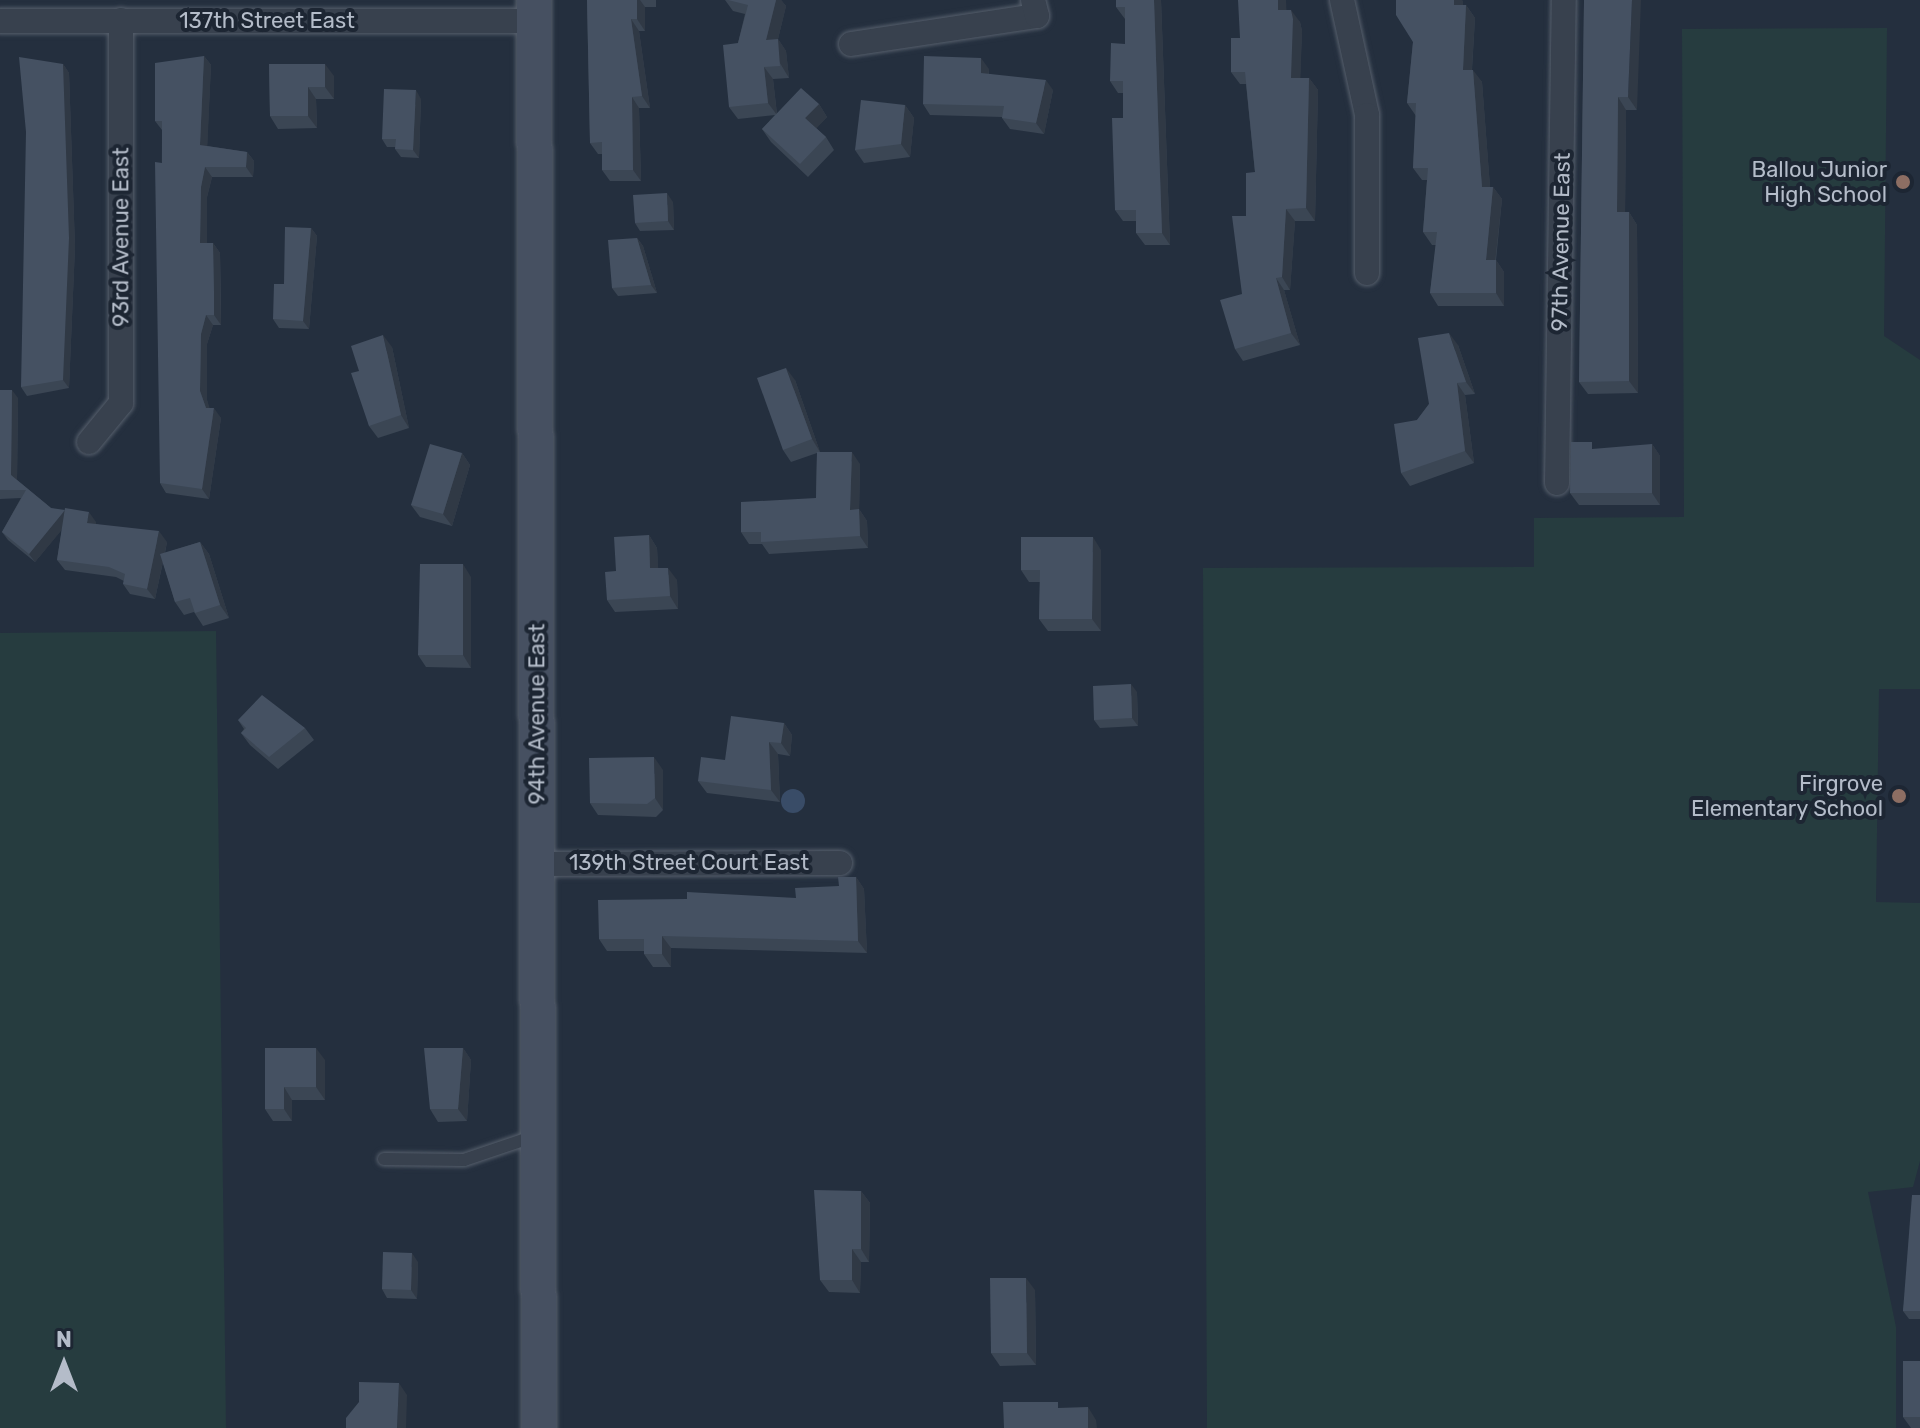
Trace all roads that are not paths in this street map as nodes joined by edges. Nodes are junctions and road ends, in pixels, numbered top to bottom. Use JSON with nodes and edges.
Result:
{"nodes":[{"id":1,"x":1342,"y":0,"type":"edge"},
{"id":2,"x":1564,"y":0,"type":"edge"},
{"id":3,"x":1035,"y":8,"type":"edge"},
{"id":4,"x":534,"y":10,"type":"edge"},
{"id":5,"x":121,"y":20,"type":"junction"},
{"id":6,"x":0,"y":21,"type":"edge"},
{"id":7,"x":851,"y":44,"type":"dead end"},
{"id":8,"x":1367,"y":273,"type":"dead end"},
{"id":9,"x":89,"y":442,"type":"dead end"},
{"id":10,"x":1557,"y":483,"type":"dead end"},
{"id":11,"x":840,"y":863,"type":"dead end"},
{"id":12,"x":537,"y":864,"type":"junction"},
{"id":13,"x":538,"y":1135,"type":"junction"},
{"id":14,"x":384,"y":1159,"type":"dead end"},
{"id":15,"x":539,"y":1428,"type":"edge"}],
"edges":[{"from":1,"to":8,"type":"street"},
{"from":2,"to":10,"type":"street","name":"97th Avenue East"},
{"from":3,"to":7,"type":"street"},
{"from":4,"to":5,"type":"street","name":"137th Street East"},
{"from":4,"to":12,"type":"main road","name":"94th Avenue East"},
{"from":5,"to":6,"type":"street","name":"137th Street East"},
{"from":5,"to":9,"type":"street","name":"93rd Avenue East"},
{"from":11,"to":12,"type":"street","name":"139th Street Court East"},
{"from":12,"to":13,"type":"main road","name":"94th Avenue East"},
{"from":13,"to":14,"type":"lane"},
{"from":13,"to":15,"type":"main road","name":"94th Avenue East"}]}
